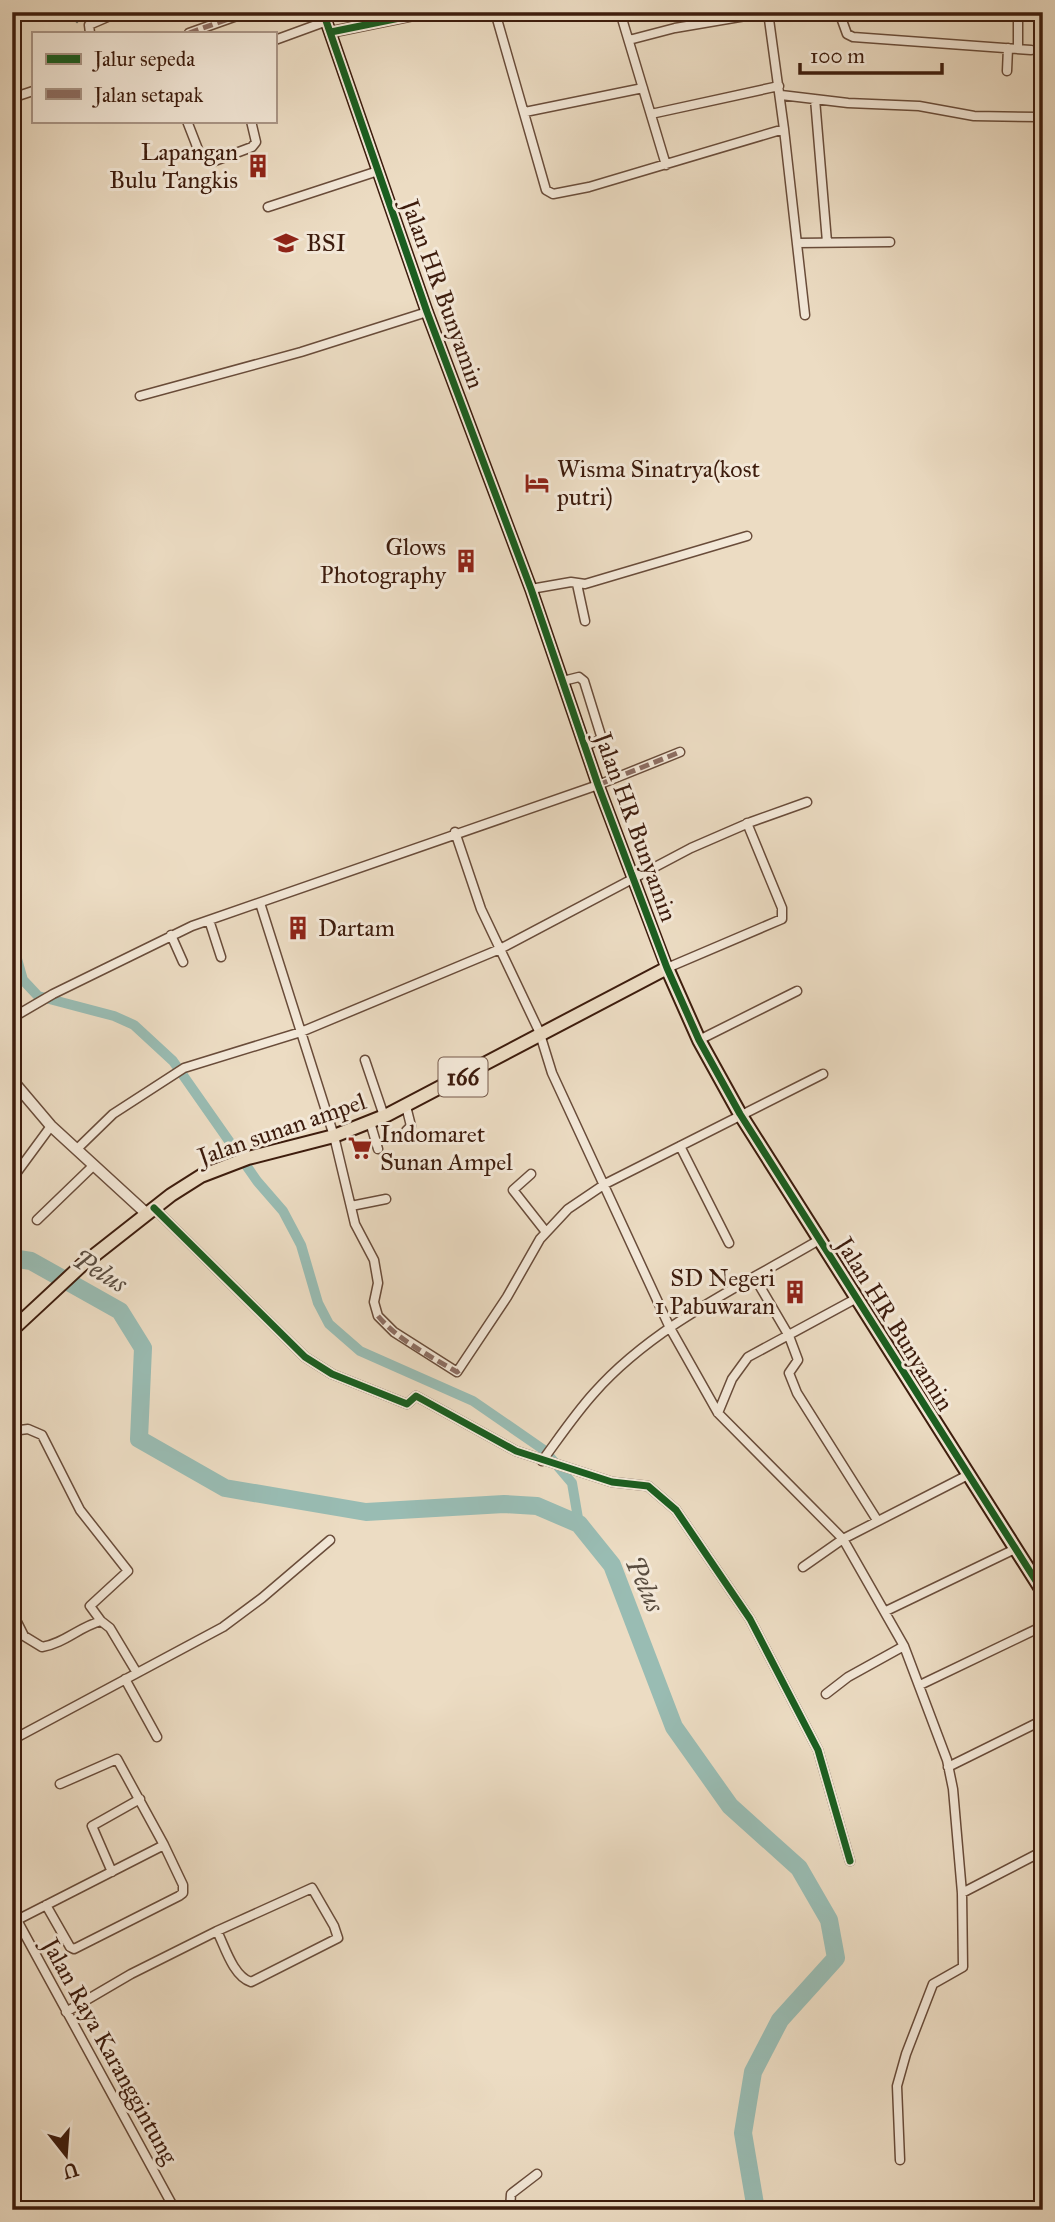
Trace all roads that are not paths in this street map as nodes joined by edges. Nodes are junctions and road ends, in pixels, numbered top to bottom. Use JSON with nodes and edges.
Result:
{"nodes":[{"id":1,"x":119,"y":12,"type":"edge"},
{"id":2,"x":248,"y":12,"type":"edge"},
{"id":3,"x":429,"y":12,"type":"edge"},
{"id":4,"x":495,"y":12,"type":"edge"},
{"id":5,"x":620,"y":12,"type":"edge"},
{"id":6,"x":769,"y":12,"type":"edge"},
{"id":7,"x":839,"y":12,"type":"edge"},
{"id":8,"x":1018,"y":12,"type":"edge"},
{"id":9,"x":327,"y":22,"type":"edge"},
{"id":10,"x":90,"y":32,"type":"edge"},
{"id":11,"x":192,"y":32,"type":"edge"},
{"id":12,"x":276,"y":40,"type":"edge"},
{"id":13,"x":629,"y":40,"type":"junction"},
{"id":14,"x":1013,"y":49,"type":"junction"},
{"id":15,"x":1031,"y":50,"type":"dead end"},
{"id":16,"x":1007,"y":71,"type":"dead end"},
{"id":17,"x":643,"y":88,"type":"junction"},
{"id":18,"x":780,"y":90,"type":"junction"},
{"id":19,"x":32,"y":91,"type":"edge"},
{"id":20,"x":12,"y":98,"type":"edge"},
{"id":21,"x":815,"y":99,"type":"junction"},
{"id":22,"x":525,"y":112,"type":"junction"},
{"id":23,"x":651,"y":114,"type":"junction"},
{"id":24,"x":1038,"y":117,"type":"dead end"},
{"id":25,"x":187,"y":122,"type":"edge"},
{"id":26,"x":251,"y":122,"type":"edge"},
{"id":27,"x":784,"y":129,"type":"junction"},
{"id":28,"x":666,"y":165,"type":"junction"},
{"id":29,"x":378,"y":171,"type":"junction"},
{"id":30,"x":268,"y":208,"type":"dead end"},
{"id":31,"x":827,"y":242,"type":"junction"},
{"id":32,"x":890,"y":242,"type":"dead end"},
{"id":33,"x":797,"y":243,"type":"junction"},
{"id":34,"x":427,"y":312,"type":"junction"},
{"id":35,"x":805,"y":315,"type":"dead end"},
{"id":36,"x":140,"y":396,"type":"dead end"},
{"id":37,"x":747,"y":536,"type":"dead end"},
{"id":38,"x":578,"y":584,"type":"junction"},
{"id":39,"x":531,"y":589,"type":"junction"},
{"id":40,"x":584,"y":621,"type":"dead end"},
{"id":41,"x":563,"y":681,"type":"junction"},
{"id":42,"x":585,"y":746,"type":"junction"},
{"id":43,"x":680,"y":752,"type":"dead end"},
{"id":44,"x":598,"y":785,"type":"junction"},
{"id":45,"x":807,"y":802,"type":"dead end"},
{"id":46,"x":747,"y":823,"type":"junction"},
{"id":47,"x":455,"y":832,"type":"junction"},
{"id":48,"x":634,"y":877,"type":"junction"},
{"id":49,"x":260,"y":903,"type":"junction"},
{"id":50,"x":209,"y":920,"type":"junction"},
{"id":51,"x":171,"y":934,"type":"junction"},
{"id":52,"x":500,"y":949,"type":"junction"},
{"id":53,"x":221,"y":957,"type":"dead end"},
{"id":54,"x":183,"y":962,"type":"dead end"},
{"id":55,"x":667,"y":968,"type":"junction"},
{"id":56,"x":797,"y":991,"type":"dead end"},
{"id":57,"x":12,"y":1018,"type":"edge"},
{"id":58,"x":301,"y":1032,"type":"junction"},
{"id":59,"x":540,"y":1035,"type":"junction"},
{"id":60,"x":699,"y":1040,"type":"junction"},
{"id":61,"x":365,"y":1060,"type":"dead end"},
{"id":62,"x":823,"y":1074,"type":"dead end"},
{"id":63,"x":12,"y":1080,"type":"edge"},
{"id":64,"x":406,"y":1106,"type":"junction"},
{"id":65,"x":740,"y":1114,"type":"junction"},
{"id":66,"x":384,"y":1116,"type":"junction"},
{"id":67,"x":370,"y":1122,"type":"junction"},
{"id":68,"x":51,"y":1126,"type":"junction"},
{"id":69,"x":406,"y":1131,"type":"dead end"},
{"id":70,"x":334,"y":1136,"type":"junction"},
{"id":71,"x":680,"y":1146,"type":"junction"},
{"id":72,"x":77,"y":1149,"type":"junction"},
{"id":73,"x":378,"y":1150,"type":"dead end"},
{"id":74,"x":94,"y":1165,"type":"junction"},
{"id":75,"x":531,"y":1174,"type":"dead end"},
{"id":76,"x":12,"y":1179,"type":"edge"},
{"id":77,"x":605,"y":1184,"type":"junction"},
{"id":78,"x":386,"y":1199,"type":"dead end"},
{"id":79,"x":351,"y":1206,"type":"junction"},
{"id":80,"x":150,"y":1211,"type":"junction"},
{"id":81,"x":37,"y":1220,"type":"dead end"},
{"id":82,"x":546,"y":1232,"type":"junction"},
{"id":83,"x":819,"y":1240,"type":"junction"},
{"id":84,"x":729,"y":1243,"type":"dead end"},
{"id":85,"x":754,"y":1278,"type":"junction"},
{"id":86,"x":856,"y":1298,"type":"junction"},
{"id":87,"x":670,"y":1328,"type":"junction"},
{"id":88,"x":12,"y":1330,"type":"edge"},
{"id":89,"x":789,"y":1336,"type":"junction"},
{"id":90,"x":718,"y":1413,"type":"junction"},
{"id":91,"x":12,"y":1431,"type":"edge"},
{"id":92,"x":542,"y":1461,"type":"junction"},
{"id":93,"x":968,"y":1475,"type":"junction"},
{"id":94,"x":877,"y":1520,"type":"junction"},
{"id":95,"x":843,"y":1539,"type":"junction"},
{"id":96,"x":330,"y":1540,"type":"dead end"},
{"id":97,"x":1015,"y":1549,"type":"junction"},
{"id":98,"x":803,"y":1567,"type":"dead end"},
{"id":99,"x":1043,"y":1592,"type":"edge"},
{"id":100,"x":886,"y":1611,"type":"junction"},
{"id":101,"x":12,"y":1612,"type":"edge"},
{"id":102,"x":101,"y":1621,"type":"junction"},
{"id":103,"x":1043,"y":1626,"type":"edge"},
{"id":104,"x":904,"y":1646,"type":"junction"},
{"id":105,"x":137,"y":1673,"type":"junction"},
{"id":106,"x":125,"y":1679,"type":"junction"},
{"id":107,"x":920,"y":1685,"type":"junction"},
{"id":108,"x":826,"y":1694,"type":"dead end"},
{"id":109,"x":1043,"y":1720,"type":"edge"},
{"id":110,"x":157,"y":1737,"type":"dead end"},
{"id":111,"x":12,"y":1740,"type":"edge"},
{"id":112,"x":948,"y":1767,"type":"junction"},
{"id":113,"x":61,"y":1784,"type":"dead end"},
{"id":114,"x":140,"y":1799,"type":"junction"},
{"id":115,"x":164,"y":1845,"type":"junction"},
{"id":116,"x":1043,"y":1851,"type":"edge"},
{"id":117,"x":850,"y":1861,"type":"dead end"},
{"id":118,"x":111,"y":1872,"type":"junction"},
{"id":119,"x":962,"y":1893,"type":"junction"},
{"id":120,"x":46,"y":1905,"type":"junction"},
{"id":121,"x":12,"y":1911,"type":"edge"},
{"id":122,"x":17,"y":1920,"type":"junction"},
{"id":123,"x":217,"y":1931,"type":"junction"},
{"id":124,"x":66,"y":2012,"type":"junction"},
{"id":125,"x":900,"y":2160,"type":"dead end"},
{"id":126,"x":537,"y":2174,"type":"dead end"},
{"id":127,"x":175,"y":2210,"type":"edge"},
{"id":128,"x":510,"y":2210,"type":"edge"}],
"edges":[{"from":1,"to":10,"type":"street"},
{"from":2,"to":11,"type":"street"},
{"from":3,"to":9,"type":"street"},
{"from":4,"to":22,"type":"street"},
{"from":5,"to":13,"type":"street"},
{"from":6,"to":13,"type":"street"},
{"from":6,"to":18,"type":"street"},
{"from":7,"to":14,"type":"street"},
{"from":8,"to":14,"type":"street"},
{"from":9,"to":12,"type":"street"},
{"from":9,"to":29,"type":"main road","name":"Jalan HR Bunyamin"},
{"from":13,"to":17,"type":"street"},
{"from":14,"to":15,"type":"street"},
{"from":14,"to":16,"type":"street"},
{"from":17,"to":22,"type":"street"},
{"from":17,"to":23,"type":"street"},
{"from":18,"to":21,"type":"street"},
{"from":18,"to":23,"type":"street"},
{"from":18,"to":27,"type":"street"},
{"from":19,"to":20,"type":"street"},
{"from":21,"to":24,"type":"street"},
{"from":21,"to":31,"type":"street"},
{"from":22,"to":28,"type":"street"},
{"from":23,"to":28,"type":"street"},
{"from":25,"to":26,"type":"street"},
{"from":27,"to":28,"type":"street"},
{"from":27,"to":33,"type":"street"},
{"from":29,"to":30,"type":"street"},
{"from":29,"to":34,"type":"main road","name":"Jalan HR Bunyamin"},
{"from":31,"to":32,"type":"street"},
{"from":31,"to":33,"type":"street"},
{"from":33,"to":35,"type":"street"},
{"from":34,"to":36,"type":"street"},
{"from":34,"to":39,"type":"main road","name":"Jalan HR Bunyamin"},
{"from":37,"to":38,"type":"street"},
{"from":38,"to":39,"type":"street"},
{"from":38,"to":40,"type":"street"},
{"from":39,"to":41,"type":"main road","name":"Jalan HR Bunyamin"},
{"from":41,"to":42,"type":"main road","name":"Jalan HR Bunyamin"},
{"from":41,"to":42,"type":"street"},
{"from":42,"to":44,"type":"main road","name":"Jalan HR Bunyamin"},
{"from":43,"to":44,"type":"street"},
{"from":44,"to":47,"type":"street"},
{"from":44,"to":48,"type":"main road","name":"Jalan HR Bunyamin"},
{"from":45,"to":46,"type":"street"},
{"from":46,"to":48,"type":"street"},
{"from":46,"to":55,"type":"street"},
{"from":47,"to":49,"type":"street"},
{"from":47,"to":52,"type":"street"},
{"from":48,"to":52,"type":"street"},
{"from":48,"to":55,"type":"main road","name":"Jalan HR Bunyamin"},
{"from":49,"to":50,"type":"street"},
{"from":49,"to":58,"type":"street"},
{"from":50,"to":51,"type":"street"},
{"from":50,"to":53,"type":"street"},
{"from":51,"to":54,"type":"street"},
{"from":51,"to":57,"type":"street"},
{"from":52,"to":58,"type":"street"},
{"from":52,"to":59,"type":"street"},
{"from":55,"to":59,"type":"main road","name":"Jalan sunan ampel","number":"166"},
{"from":55,"to":60,"type":"main road","name":"Jalan HR Bunyamin"},
{"from":56,"to":60,"type":"street"},
{"from":58,"to":70,"type":"street"},
{"from":58,"to":72,"type":"street"},
{"from":59,"to":64,"type":"main road","name":"Jalan sunan ampel","number":"166"},
{"from":59,"to":77,"type":"street"},
{"from":60,"to":65,"type":"main road","name":"Jalan HR Bunyamin"},
{"from":61,"to":66,"type":"street"},
{"from":62,"to":65,"type":"street"},
{"from":63,"to":68,"type":"street"},
{"from":64,"to":66,"type":"main road","name":"Jalan sunan ampel","number":"166"},
{"from":64,"to":69,"type":"street"},
{"from":65,"to":71,"type":"street"},
{"from":65,"to":83,"type":"main road","name":"Jalan HR Bunyamin"},
{"from":66,"to":67,"type":"main road","name":"Jalan sunan ampel","number":"166"},
{"from":67,"to":70,"type":"main road","name":"Jalan sunan ampel","number":"166"},
{"from":67,"to":73,"type":"street"},
{"from":68,"to":72,"type":"street"},
{"from":68,"to":76,"type":"street"},
{"from":70,"to":79,"type":"street"},
{"from":70,"to":80,"type":"main road","name":"Jalan sunan ampel","number":"166"},
{"from":71,"to":77,"type":"street"},
{"from":71,"to":84,"type":"street"},
{"from":72,"to":74,"type":"street"},
{"from":74,"to":80,"type":"street"},
{"from":74,"to":81,"type":"street"},
{"from":75,"to":82,"type":"street"},
{"from":77,"to":82,"type":"street"},
{"from":77,"to":87,"type":"street"},
{"from":78,"to":79,"type":"street"},
{"from":79,"to":82,"type":"street"},
{"from":80,"to":88,"type":"main road","name":"Jalan sunan ampel","number":"166"},
{"from":80,"to":92,"type":"street"},
{"from":83,"to":85,"type":"street"},
{"from":83,"to":86,"type":"main road","name":"Jalan HR Bunyamin"},
{"from":85,"to":87,"type":"street"},
{"from":85,"to":89,"type":"street"},
{"from":86,"to":89,"type":"street"},
{"from":86,"to":93,"type":"main road","name":"Jalan HR Bunyamin"},
{"from":87,"to":90,"type":"street"},
{"from":87,"to":92,"type":"street"},
{"from":89,"to":90,"type":"street"},
{"from":89,"to":94,"type":"street"},
{"from":90,"to":95,"type":"street"},
{"from":91,"to":102,"type":"street"},
{"from":92,"to":117,"type":"street"},
{"from":93,"to":94,"type":"street"},
{"from":93,"to":97,"type":"main road","name":"Jalan HR Bunyamin"},
{"from":94,"to":95,"type":"street"},
{"from":95,"to":98,"type":"street"},
{"from":95,"to":100,"type":"street"},
{"from":96,"to":105,"type":"street"},
{"from":97,"to":99,"type":"main road","name":"Jalan HR Bunyamin"},
{"from":97,"to":100,"type":"street"},
{"from":100,"to":104,"type":"street"},
{"from":101,"to":102,"type":"street"},
{"from":102,"to":105,"type":"street"},
{"from":103,"to":107,"type":"street"},
{"from":104,"to":107,"type":"street"},
{"from":104,"to":108,"type":"street"},
{"from":105,"to":106,"type":"street"},
{"from":106,"to":110,"type":"street"},
{"from":106,"to":111,"type":"street"},
{"from":107,"to":112,"type":"street"},
{"from":109,"to":112,"type":"street"},
{"from":112,"to":119,"type":"street"},
{"from":113,"to":114,"type":"street"},
{"from":114,"to":115,"type":"street"},
{"from":114,"to":118,"type":"street"},
{"from":115,"to":118,"type":"street"},
{"from":115,"to":120,"type":"street"},
{"from":116,"to":119,"type":"street"},
{"from":118,"to":120,"type":"street"},
{"from":119,"to":125,"type":"street"},
{"from":120,"to":122,"type":"street"},
{"from":121,"to":122,"type":"street","name":"Jalan Raya Karanggintung"},
{"from":122,"to":124,"type":"street","name":"Jalan Raya Karanggintung"},
{"from":123,"to":123,"type":"street"},
{"from":123,"to":124,"type":"street"},
{"from":124,"to":127,"type":"street","name":"Jalan Raya Karanggintung"},
{"from":126,"to":128,"type":"street"}]}
